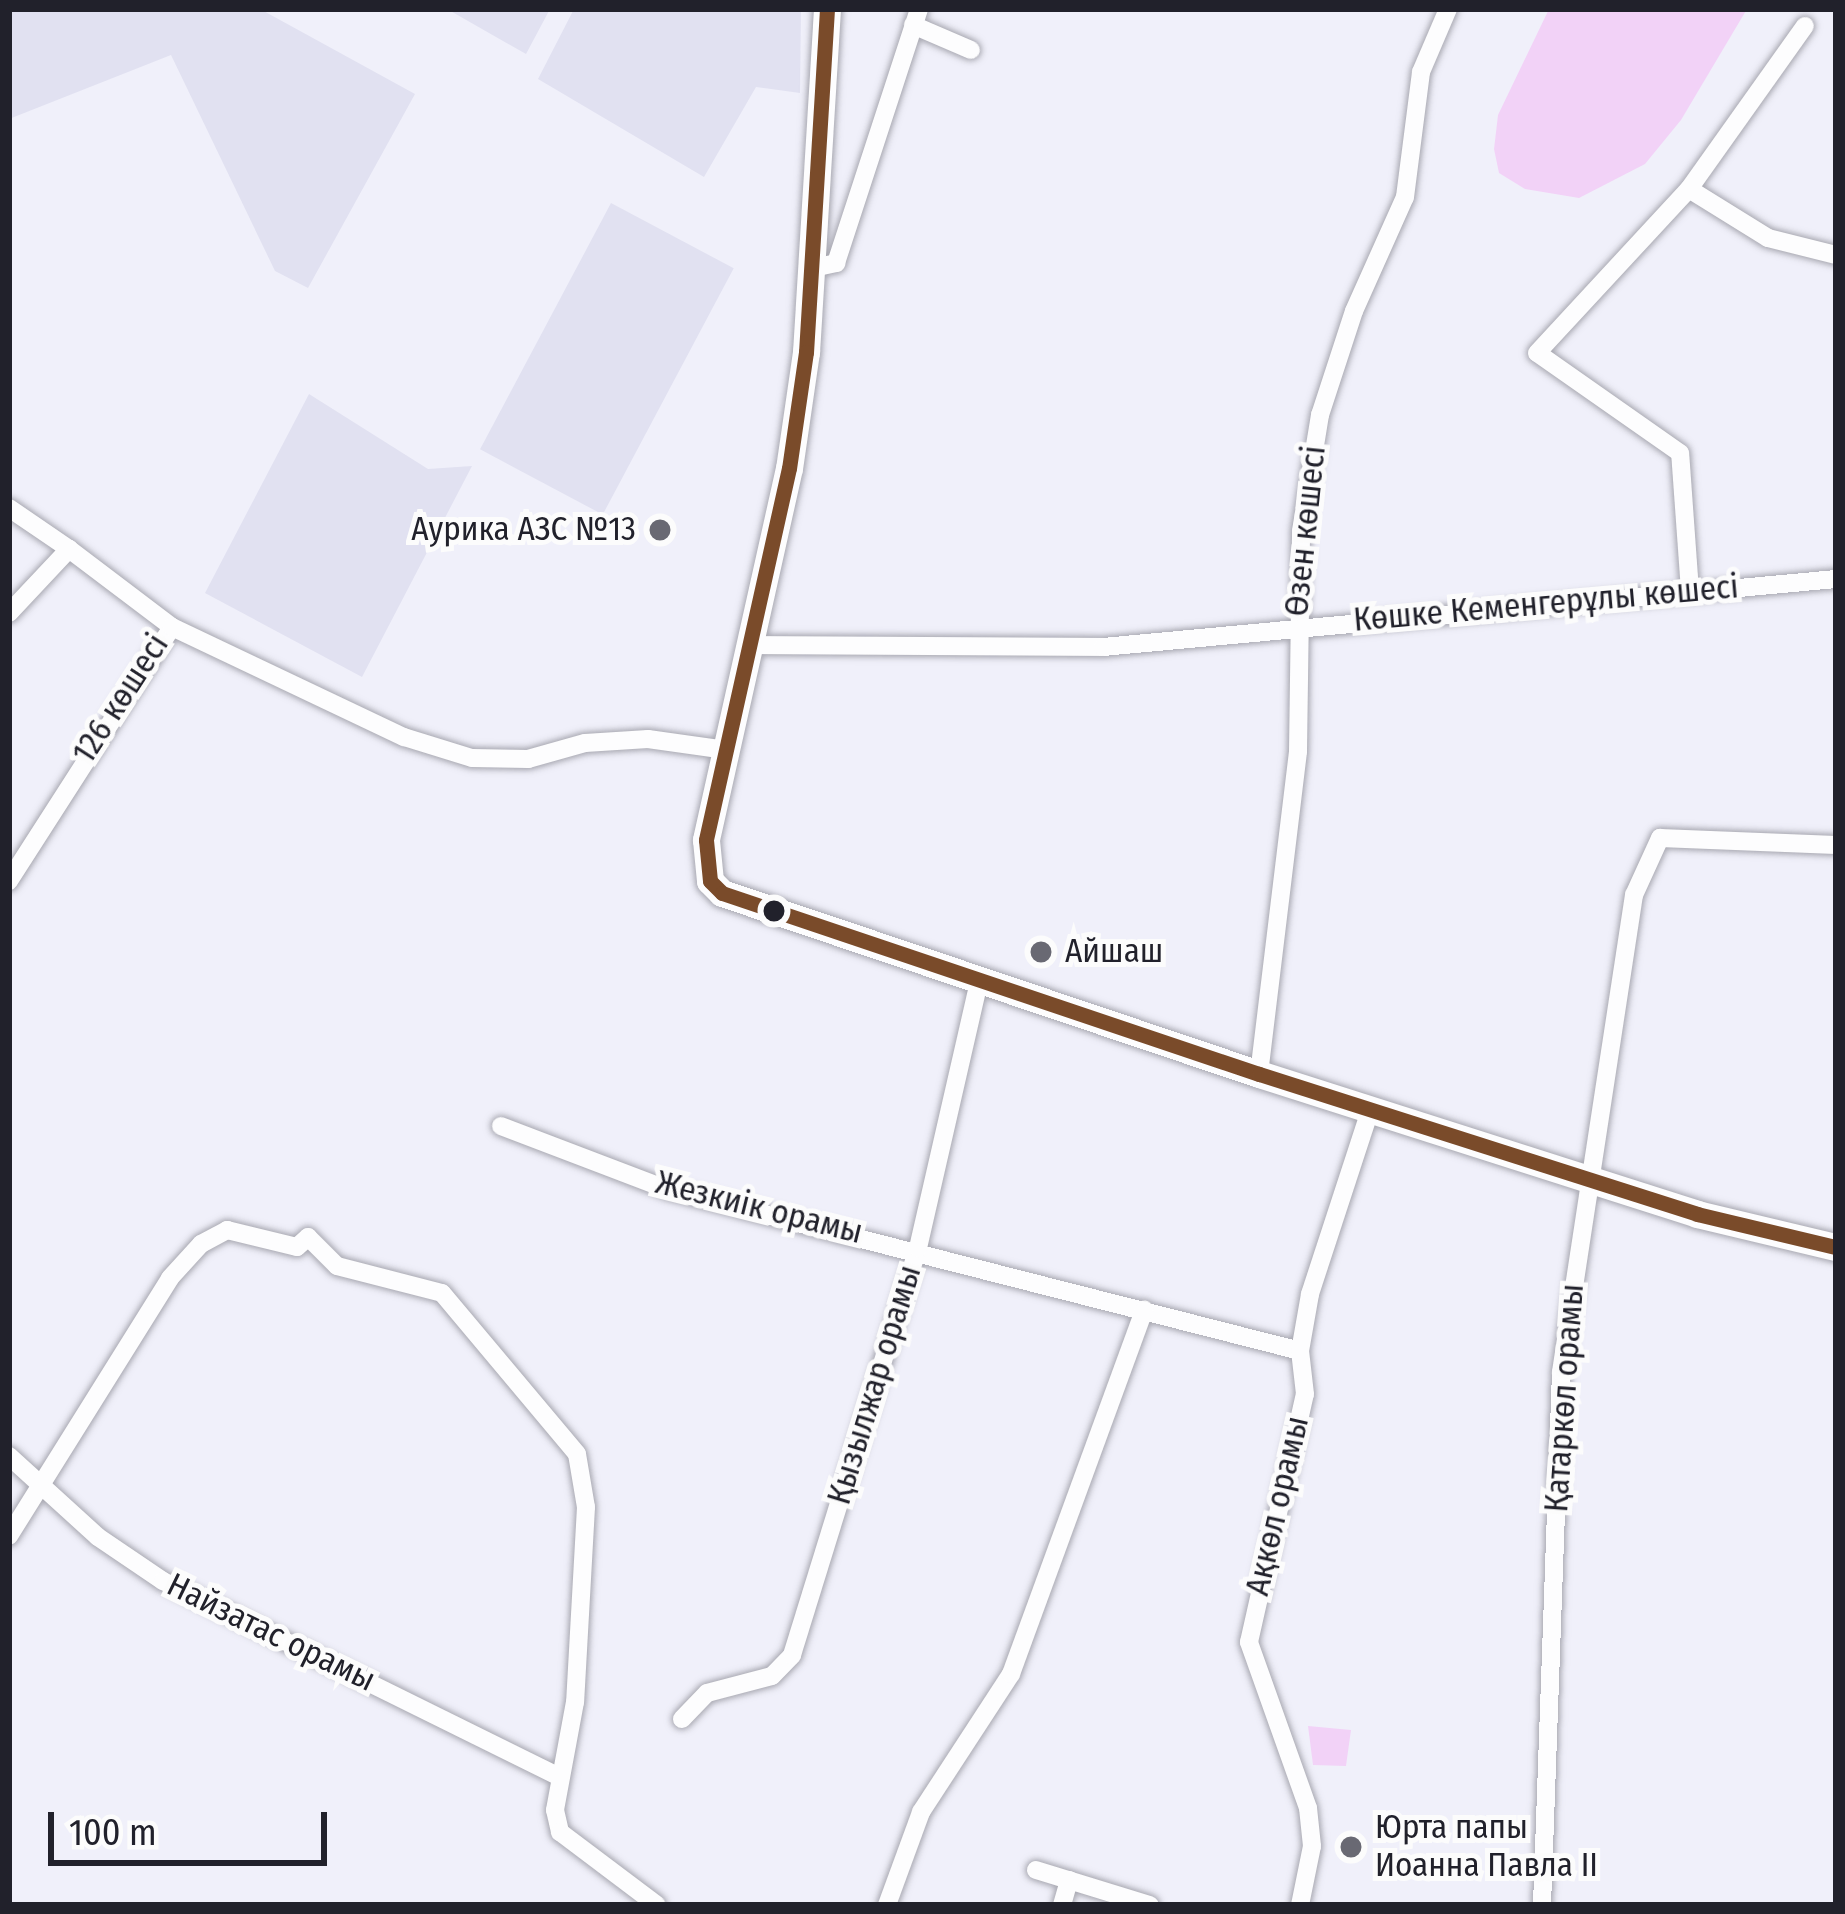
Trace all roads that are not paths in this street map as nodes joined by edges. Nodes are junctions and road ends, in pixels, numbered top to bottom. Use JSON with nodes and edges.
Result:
{"nodes":[{"id":1,"x":827,"y":9,"type":"edge"},
{"id":2,"x":1448,"y":9,"type":"edge"},
{"id":3,"x":916,"y":17,"type":"edge"},
{"id":4,"x":1805,"y":26,"type":"dead end"},
{"id":5,"x":971,"y":50,"type":"dead end"},
{"id":6,"x":1689,"y":189,"type":"junction"},
{"id":7,"x":1836,"y":255,"type":"edge"},
{"id":8,"x":813,"y":268,"type":"junction"},
{"id":9,"x":9,"y":508,"type":"edge"},
{"id":10,"x":69,"y":549,"type":"junction"},
{"id":11,"x":1836,"y":579,"type":"edge"},
{"id":12,"x":1690,"y":591,"type":"junction"},
{"id":13,"x":9,"y":613,"type":"edge"},
{"id":14,"x":1295,"y":626,"type":"junction"},
{"id":15,"x":172,"y":627,"type":"junction"},
{"id":16,"x":752,"y":645,"type":"junction"},
{"id":17,"x":727,"y":750,"type":"junction"},
{"id":18,"x":1836,"y":845,"type":"edge"},
{"id":19,"x":9,"y":881,"type":"edge"},
{"id":20,"x":979,"y":982,"type":"junction"},
{"id":21,"x":1259,"y":1074,"type":"junction"},
{"id":22,"x":1371,"y":1107,"type":"junction"},
{"id":23,"x":501,"y":1126,"type":"dead end"},
{"id":24,"x":1586,"y":1179,"type":"junction"},
{"id":25,"x":1836,"y":1246,"type":"edge"},
{"id":26,"x":919,"y":1248,"type":"junction"},
{"id":27,"x":1144,"y":1310,"type":"junction"},
{"id":28,"x":1300,"y":1351,"type":"junction"},
{"id":29,"x":9,"y":1456,"type":"edge"},
{"id":30,"x":41,"y":1484,"type":"junction"},
{"id":31,"x":9,"y":1535,"type":"edge"},
{"id":32,"x":682,"y":1719,"type":"dead end"},
{"id":33,"x":556,"y":1775,"type":"junction"},
{"id":34,"x":1036,"y":1870,"type":"dead end"},
{"id":35,"x":1069,"y":1880,"type":"junction"},
{"id":36,"x":657,"y":1905,"type":"edge"},
{"id":37,"x":886,"y":1905,"type":"edge"},
{"id":38,"x":1062,"y":1905,"type":"edge"},
{"id":39,"x":1150,"y":1905,"type":"edge"},
{"id":40,"x":1300,"y":1905,"type":"edge"},
{"id":41,"x":1542,"y":1905,"type":"edge"}],
"edges":[{"from":1,"to":8,"type":"main road"},
{"from":2,"to":14,"type":"street","name":"Өзен көшесі"},
{"from":3,"to":5,"type":"street"},
{"from":3,"to":8,"type":"street"},
{"from":4,"to":6,"type":"street"},
{"from":6,"to":7,"type":"street"},
{"from":6,"to":12,"type":"street"},
{"from":8,"to":16,"type":"main road"},
{"from":9,"to":10,"type":"street","name":"126 көшесі"},
{"from":10,"to":13,"type":"street"},
{"from":10,"to":15,"type":"street","name":"126 көшесі"},
{"from":11,"to":12,"type":"street","name":"Көшке Кеменгерұлы көшесі"},
{"from":12,"to":14,"type":"street","name":"Көшке Кеменгерұлы көшесі"},
{"from":14,"to":16,"type":"street","name":"Көшке Кеменгерұлы көшесі"},
{"from":14,"to":21,"type":"street","name":"Өзен көшесі"},
{"from":15,"to":17,"type":"street"},
{"from":15,"to":19,"type":"street","name":"126 көшесі"},
{"from":16,"to":17,"type":"main road"},
{"from":17,"to":20,"type":"main road"},
{"from":18,"to":24,"type":"street","name":"Қатаркөл орамы"},
{"from":20,"to":21,"type":"main road"},
{"from":20,"to":26,"type":"street","name":"Қызылжар орамы"},
{"from":21,"to":22,"type":"main road"},
{"from":22,"to":24,"type":"main road"},
{"from":22,"to":28,"type":"street","name":"Ақкөл орамы"},
{"from":23,"to":26,"type":"street","name":"Жезкиік орамы"},
{"from":24,"to":25,"type":"main road"},
{"from":24,"to":41,"type":"street","name":"Қатаркөл орамы"},
{"from":26,"to":27,"type":"street","name":"Жезкиік орамы"},
{"from":26,"to":32,"type":"street","name":"Қызылжар орамы"},
{"from":27,"to":28,"type":"street","name":"Жезкиік орамы"},
{"from":27,"to":37,"type":"street"},
{"from":28,"to":40,"type":"street","name":"Ақкөл орамы"},
{"from":29,"to":30,"type":"street","name":"Найзатас орамы"},
{"from":30,"to":31,"type":"street"},
{"from":30,"to":33,"type":"street","name":"Найзатас орамы"},
{"from":30,"to":33,"type":"street"},
{"from":33,"to":36,"type":"street"},
{"from":34,"to":35,"type":"street"},
{"from":35,"to":38,"type":"street"},
{"from":35,"to":39,"type":"street"}]}
